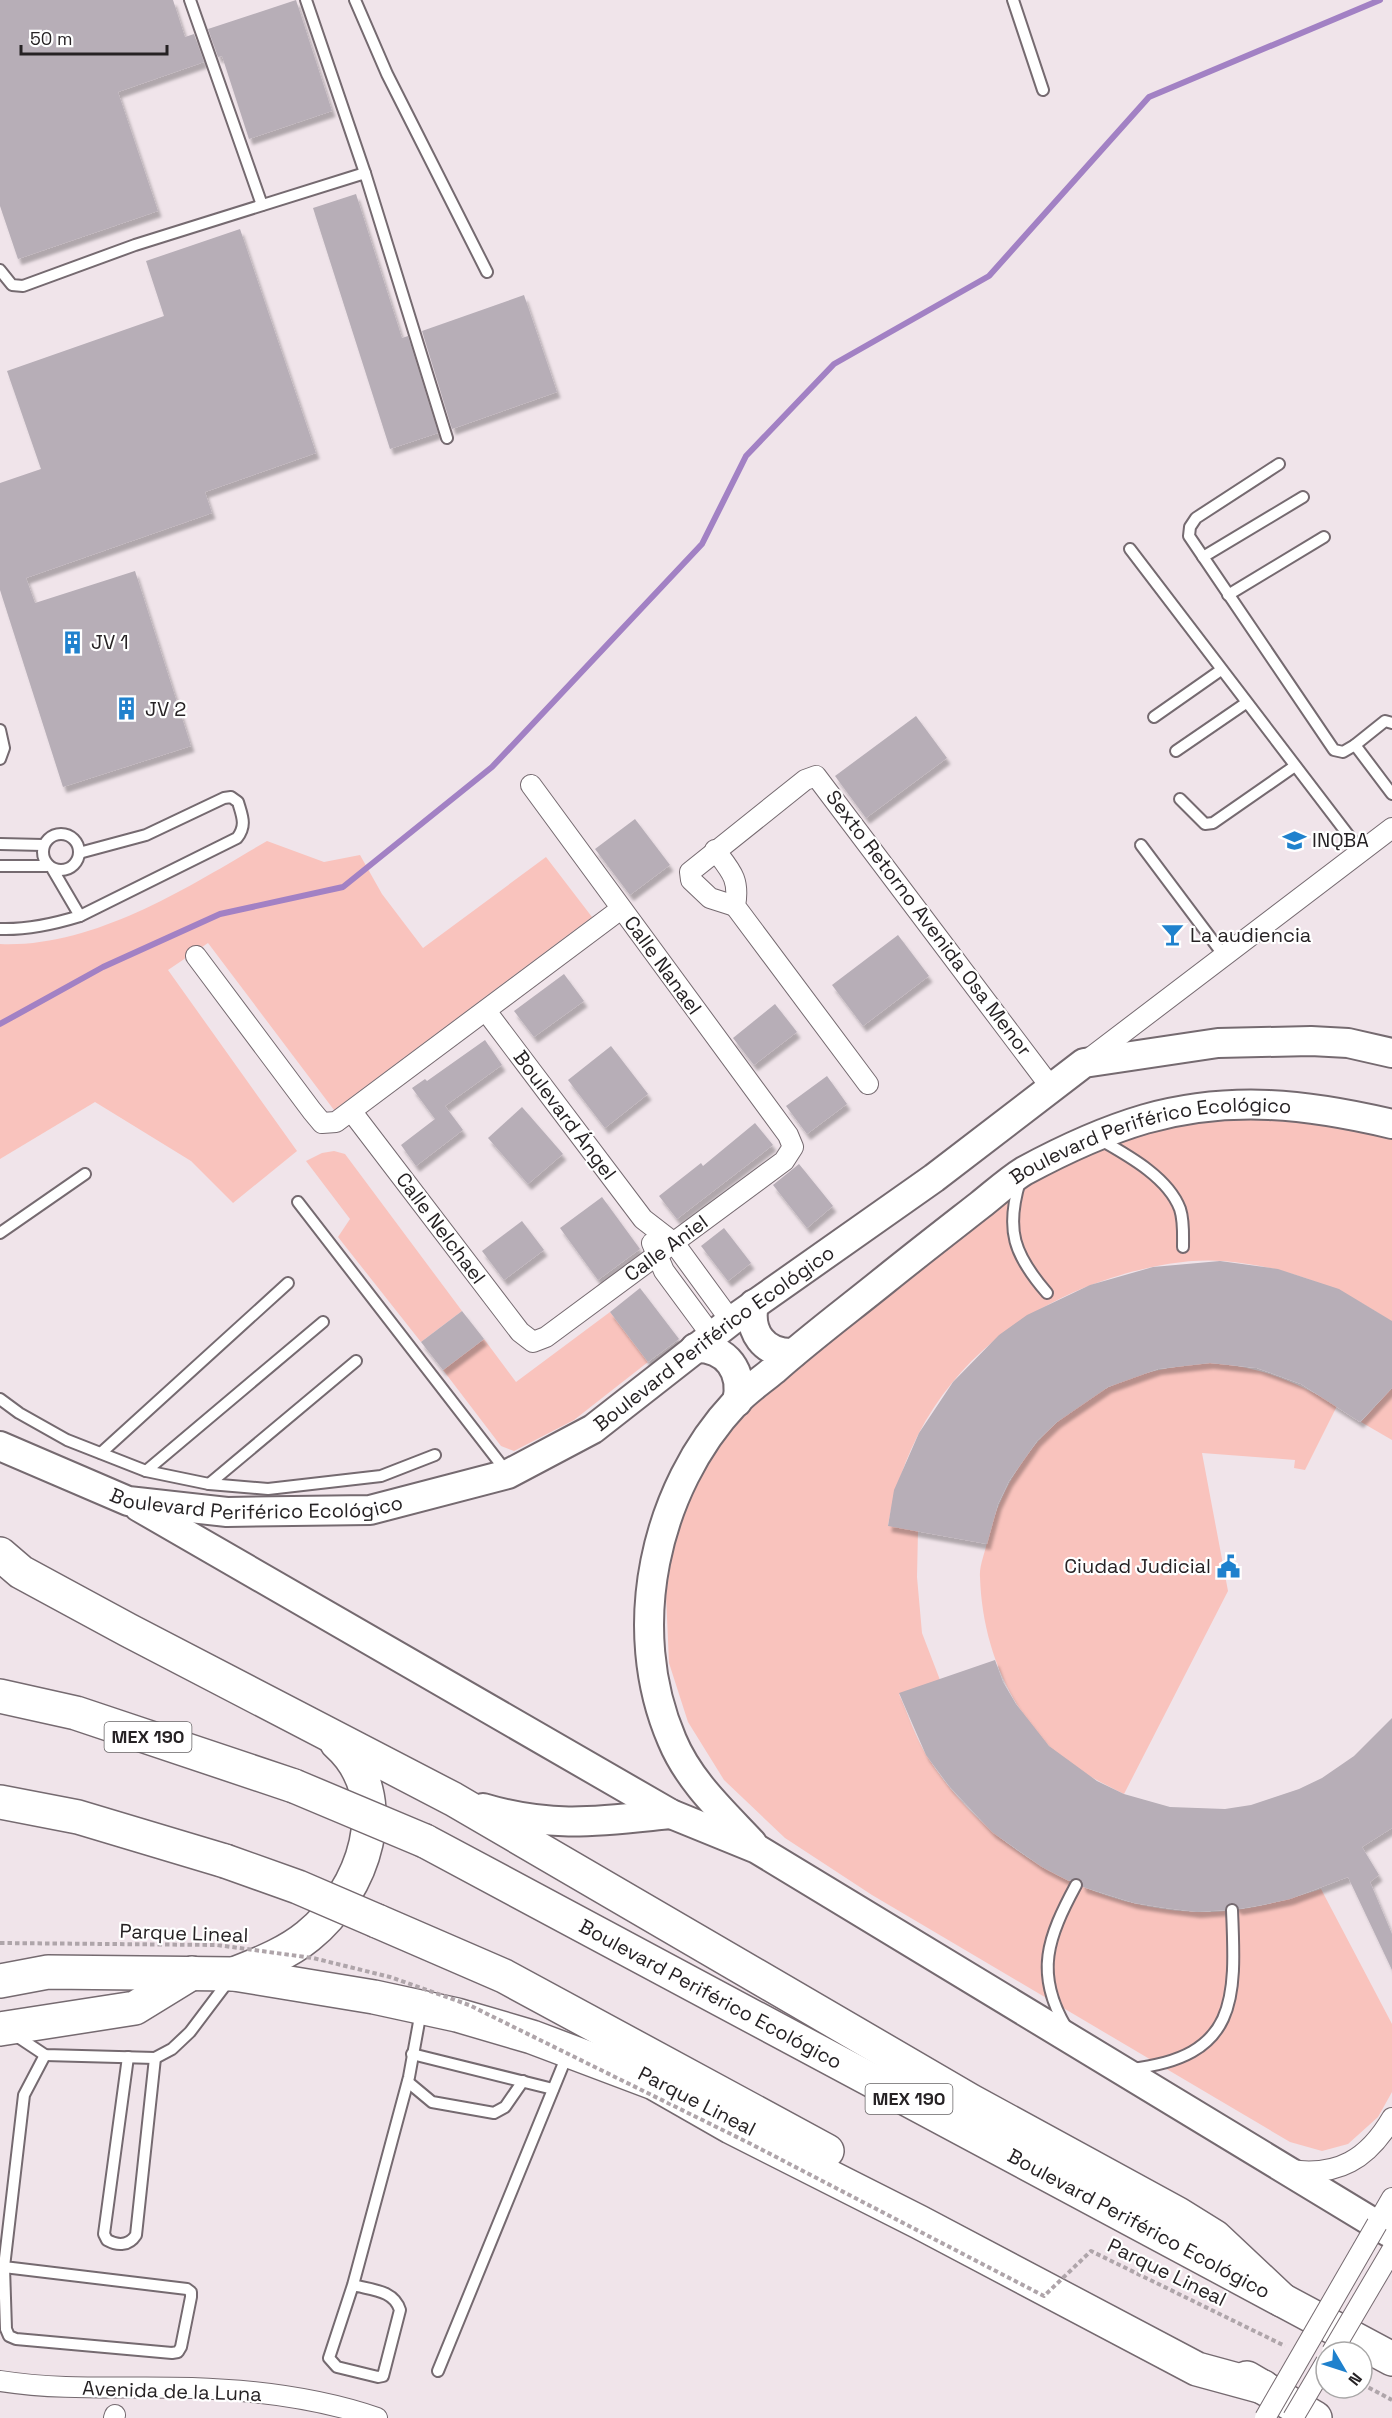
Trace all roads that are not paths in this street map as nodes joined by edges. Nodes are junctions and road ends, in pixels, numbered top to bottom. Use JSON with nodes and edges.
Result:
{"nodes":[{"id":1,"x":190,"y":0,"type":"edge"},
{"id":2,"x":306,"y":0,"type":"edge"},
{"id":3,"x":355,"y":0,"type":"edge"},
{"id":4,"x":1013,"y":0,"type":"edge"},
{"id":5,"x":1043,"y":90,"type":"dead end"},
{"id":6,"x":365,"y":173,"type":"junction"},
{"id":7,"x":262,"y":205,"type":"junction"},
{"id":8,"x":0,"y":270,"type":"edge"},
{"id":9,"x":487,"y":272,"type":"dead end"},
{"id":10,"x":447,"y":438,"type":"dead end"},
{"id":11,"x":1279,"y":464,"type":"dead end"},
{"id":12,"x":1303,"y":497,"type":"dead end"},
{"id":13,"x":1324,"y":537,"type":"dead end"},
{"id":14,"x":1130,"y":549,"type":"dead end"},
{"id":15,"x":1203,"y":557,"type":"junction"},
{"id":16,"x":1228,"y":595,"type":"junction"},
{"id":17,"x":1221,"y":670,"type":"junction"},
{"id":18,"x":1246,"y":703,"type":"junction"},
{"id":19,"x":1154,"y":717,"type":"dead end"},
{"id":20,"x":1392,"y":723,"type":"edge"},
{"id":21,"x":0,"y":730,"type":"edge"},
{"id":22,"x":1355,"y":745,"type":"junction"},
{"id":23,"x":1176,"y":751,"type":"dead end"},
{"id":24,"x":0,"y":759,"type":"edge"},
{"id":25,"x":1295,"y":766,"type":"junction"},
{"id":26,"x":531,"y":785,"type":"dead end"},
{"id":27,"x":1392,"y":794,"type":"edge"},
{"id":28,"x":1180,"y":799,"type":"dead end"},
{"id":29,"x":1392,"y":828,"type":"edge"},
{"id":30,"x":0,"y":844,"type":"edge"},
{"id":31,"x":43,"y":845,"type":"junction"},
{"id":32,"x":1141,"y":845,"type":"dead end"},
{"id":33,"x":715,"y":850,"type":"junction"},
{"id":34,"x":80,"y":853,"type":"junction"},
{"id":35,"x":1362,"y":853,"type":"junction"},
{"id":36,"x":0,"y":866,"type":"edge"},
{"id":37,"x":50,"y":868,"type":"junction"},
{"id":38,"x":735,"y":906,"type":"junction"},
{"id":39,"x":621,"y":909,"type":"junction"},
{"id":40,"x":80,"y":916,"type":"junction"},
{"id":41,"x":0,"y":929,"type":"edge"},
{"id":42,"x":196,"y":956,"type":"dead end"},
{"id":43,"x":1225,"y":957,"type":"junction"},
{"id":44,"x":486,"y":1011,"type":"junction"},
{"id":45,"x":1392,"y":1053,"type":"edge"},
{"id":46,"x":1084,"y":1063,"type":"junction"},
{"id":47,"x":868,"y":1084,"type":"dead end"},
{"id":48,"x":1050,"y":1086,"type":"junction"},
{"id":49,"x":352,"y":1112,"type":"junction"},
{"id":50,"x":1392,"y":1125,"type":"edge"},
{"id":51,"x":1097,"y":1137,"type":"junction"},
{"id":52,"x":793,"y":1147,"type":"joint"},
{"id":53,"x":1023,"y":1172,"type":"junction"},
{"id":54,"x":85,"y":1174,"type":"dead end"},
{"id":55,"x":298,"y":1203,"type":"dead end"},
{"id":56,"x":643,"y":1219,"type":"junction"},
{"id":57,"x":0,"y":1233,"type":"edge"},
{"id":58,"x":674,"y":1243,"type":"junction"},
{"id":59,"x":1183,"y":1247,"type":"dead end"},
{"id":60,"x":656,"y":1255,"type":"junction"},
{"id":61,"x":288,"y":1283,"type":"dead end"},
{"id":62,"x":1047,"y":1293,"type":"dead end"},
{"id":63,"x":754,"y":1304,"type":"junction"},
{"id":64,"x":323,"y":1322,"type":"dead end"},
{"id":65,"x":713,"y":1335,"type":"junction"},
{"id":66,"x":533,"y":1342,"type":"joint"},
{"id":67,"x":793,"y":1353,"type":"junction"},
{"id":68,"x":356,"y":1362,"type":"dead end"},
{"id":69,"x":0,"y":1399,"type":"edge"},
{"id":70,"x":737,"y":1402,"type":"junction"},
{"id":71,"x":0,"y":1446,"type":"edge"},
{"id":72,"x":101,"y":1453,"type":"junction"},
{"id":73,"x":435,"y":1455,"type":"dead end"},
{"id":74,"x":146,"y":1471,"type":"junction"},
{"id":75,"x":508,"y":1474,"type":"junction"},
{"id":76,"x":209,"y":1484,"type":"junction"},
{"id":77,"x":128,"y":1501,"type":"junction"},
{"id":78,"x":0,"y":1554,"type":"edge"},
{"id":79,"x":0,"y":1696,"type":"edge"},
{"id":80,"x":327,"y":1734,"type":"junction"},
{"id":81,"x":453,"y":1799,"type":"junction"},
{"id":82,"x":0,"y":1802,"type":"edge"},
{"id":83,"x":671,"y":1814,"type":"junction"},
{"id":84,"x":757,"y":1849,"type":"junction"},
{"id":85,"x":1076,"y":1885,"type":"dead end"},
{"id":86,"x":1232,"y":1910,"type":"dead end"},
{"id":87,"x":192,"y":1973,"type":"junction"},
{"id":88,"x":234,"y":1974,"type":"junction"},
{"id":89,"x":0,"y":1981,"type":"edge"},
{"id":90,"x":422,"y":2007,"type":"junction"},
{"id":91,"x":1,"y":2035,"type":"edge"},
{"id":92,"x":1074,"y":2042,"type":"junction"},
{"id":93,"x":569,"y":2050,"type":"junction"},
{"id":94,"x":412,"y":2054,"type":"junction"},
{"id":95,"x":45,"y":2055,"type":"junction"},
{"id":96,"x":128,"y":2057,"type":"junction"},
{"id":97,"x":155,"y":2058,"type":"junction"},
{"id":98,"x":1120,"y":2070,"type":"junction"},
{"id":99,"x":523,"y":2081,"type":"junction"},
{"id":100,"x":408,"y":2082,"type":"junction"},
{"id":101,"x":553,"y":2089,"type":"junction"},
{"id":102,"x":1392,"y":2118,"type":"edge"},
{"id":103,"x":1281,"y":2168,"type":"junction"},
{"id":104,"x":1392,"y":2198,"type":"edge"},
{"id":105,"x":1384,"y":2229,"type":"edge"},
{"id":106,"x":1392,"y":2250,"type":"edge"},
{"id":107,"x":4,"y":2267,"type":"junction"},
{"id":108,"x":353,"y":2285,"type":"junction"},
{"id":109,"x":1282,"y":2300,"type":"junction"},
{"id":110,"x":1339,"y":2340,"type":"edge"},
{"id":111,"x":1392,"y":2359,"type":"edge"},
{"id":112,"x":438,"y":2371,"type":"dead end"},
{"id":113,"x":0,"y":2381,"type":"edge"},
{"id":114,"x":1314,"y":2382,"type":"edge"},
{"id":115,"x":51,"y":2387,"type":"junction"},
{"id":116,"x":0,"y":2393,"type":"edge"},
{"id":117,"x":1264,"y":2402,"type":"edge"},
{"id":118,"x":377,"y":2418,"type":"edge"},
{"id":119,"x":1293,"y":2418,"type":"edge"},
{"id":120,"x":1315,"y":2418,"type":"edge"}],
"edges":[{"from":1,"to":7,"type":"lane"},
{"from":2,"to":6,"type":"lane"},
{"from":3,"to":9,"type":"lane"},
{"from":4,"to":5,"type":"lane"},
{"from":6,"to":7,"type":"lane"},
{"from":6,"to":10,"type":"lane"},
{"from":7,"to":8,"type":"lane"},
{"from":11,"to":15,"type":"lane"},
{"from":12,"to":15,"type":"lane"},
{"from":13,"to":16,"type":"lane"},
{"from":14,"to":17,"type":"lane"},
{"from":15,"to":16,"type":"lane"},
{"from":16,"to":22,"type":"lane"},
{"from":17,"to":18,"type":"lane"},
{"from":17,"to":19,"type":"lane"},
{"from":18,"to":23,"type":"lane"},
{"from":18,"to":25,"type":"lane"},
{"from":20,"to":22,"type":"lane"},
{"from":21,"to":24,"type":"lane"},
{"from":22,"to":27,"type":"lane"},
{"from":25,"to":28,"type":"lane"},
{"from":25,"to":35,"type":"lane"},
{"from":26,"to":39,"type":"street","name":"Calle Nanael"},
{"from":29,"to":35,"type":"street"},
{"from":30,"to":31,"type":"lane"},
{"from":31,"to":34,"type":"lane"},
{"from":31,"to":37,"type":"lane"},
{"from":32,"to":43,"type":"lane"},
{"from":33,"to":38,"type":"street"},
{"from":33,"to":38,"type":"street","name":"Sexto Retorno Avenida Osa Menor"},
{"from":33,"to":48,"type":"street","name":"Sexto Retorno Avenida Osa Menor"},
{"from":34,"to":37,"type":"lane"},
{"from":34,"to":40,"type":"lane"},
{"from":35,"to":43,"type":"street"},
{"from":36,"to":37,"type":"lane"},
{"from":37,"to":40,"type":"lane"},
{"from":38,"to":47,"type":"street"},
{"from":39,"to":44,"type":"street"},
{"from":39,"to":52,"type":"street","name":"Calle Nanael"},
{"from":40,"to":41,"type":"lane"},
{"from":42,"to":49,"type":"street"},
{"from":43,"to":46,"type":"street"},
{"from":44,"to":49,"type":"street"},
{"from":44,"to":56,"type":"street","name":"Boulevard Ángel"},
{"from":45,"to":46,"type":"street","name":"Boulevard Periférico Ecológico"},
{"from":46,"to":48,"type":"street","name":"Boulevard Periférico Ecológico"},
{"from":48,"to":63,"type":"street","name":"Boulevard Periférico Ecológico"},
{"from":49,"to":66,"type":"street","name":"Calle Nelchael"},
{"from":50,"to":51,"type":"street","name":"Boulevard Periférico Ecológico"},
{"from":51,"to":53,"type":"street","name":"Boulevard Periférico Ecológico"},
{"from":51,"to":59,"type":"lane"},
{"from":52,"to":58,"type":"street","name":"Calle Aniel"},
{"from":53,"to":62,"type":"lane"},
{"from":53,"to":67,"type":"street","name":"Boulevard Periférico Ecológico"},
{"from":54,"to":57,"type":"lane"},
{"from":55,"to":75,"type":"lane"},
{"from":56,"to":58,"type":"street","name":"Boulevard Ángel"},
{"from":56,"to":60,"type":"street","name":"Boulevard Ángel"},
{"from":58,"to":60,"type":"street","name":"Calle Aniel"},
{"from":58,"to":65,"type":"street","name":"Boulevard Ángel"},
{"from":60,"to":65,"type":"street","name":"Boulevard Ángel"},
{"from":60,"to":66,"type":"street","name":"Calle Aniel"},
{"from":61,"to":72,"type":"lane"},
{"from":63,"to":65,"type":"street","name":"Boulevard Periférico Ecológico"},
{"from":63,"to":67,"type":"street"},
{"from":64,"to":74,"type":"lane"},
{"from":65,"to":70,"type":"street"},
{"from":65,"to":75,"type":"street","name":"Boulevard Periférico Ecológico"},
{"from":67,"to":70,"type":"street","name":"Boulevard Periférico Ecológico"},
{"from":68,"to":76,"type":"lane"},
{"from":69,"to":72,"type":"lane"},
{"from":70,"to":84,"type":"street","name":"Boulevard Periférico Ecológico"},
{"from":71,"to":77,"type":"street","name":"Boulevard Periférico Ecológico"},
{"from":72,"to":74,"type":"lane"},
{"from":73,"to":76,"type":"lane"},
{"from":74,"to":76,"type":"lane"},
{"from":75,"to":77,"type":"street","name":"Boulevard Periférico Ecológico"},
{"from":77,"to":83,"type":"street"},
{"from":78,"to":80,"type":"highway"},
{"from":79,"to":109,"type":"highway","name":"Boulevard Periférico Ecológico","number":"MEX 190","bridge":true},
{"from":80,"to":81,"type":"highway"},
{"from":80,"to":88,"type":"highway"},
{"from":81,"to":83,"type":"street"},
{"from":81,"to":109,"type":"highway"},
{"from":82,"to":117,"type":"highway","bridge":true},
{"from":83,"to":84,"type":"street"},
{"from":84,"to":92,"type":"street"},
{"from":85,"to":92,"type":"lane"},
{"from":86,"to":98,"type":"lane"},
{"from":87,"to":88,"type":"highway"},
{"from":87,"to":89,"type":"highway"},
{"from":87,"to":91,"type":"highway"},
{"from":88,"to":90,"type":"highway"},
{"from":88,"to":97,"type":"lane"},
{"from":90,"to":93,"type":"highway"},
{"from":90,"to":94,"type":"lane"},
{"from":91,"to":95,"type":"lane"},
{"from":92,"to":98,"type":"street"},
{"from":93,"to":101,"type":"lane"},
{"from":93,"to":117,"type":"highway"},
{"from":94,"to":99,"type":"lane"},
{"from":94,"to":100,"type":"lane"},
{"from":95,"to":96,"type":"lane"},
{"from":95,"to":107,"type":"lane"},
{"from":96,"to":97,"type":"lane"},
{"from":96,"to":97,"type":"lane"},
{"from":98,"to":103,"type":"street"},
{"from":99,"to":100,"type":"lane"},
{"from":99,"to":101,"type":"lane"},
{"from":100,"to":108,"type":"lane"},
{"from":101,"to":112,"type":"lane"},
{"from":102,"to":103,"type":"street"},
{"from":103,"to":105,"type":"street"},
{"from":104,"to":105,"type":"street"},
{"from":105,"to":117,"type":"street","bridge":true},
{"from":106,"to":110,"type":"street","bridge":true},
{"from":107,"to":107,"type":"lane"},
{"from":108,"to":108,"type":"lane"},
{"from":109,"to":111,"type":"highway","name":"Boulevard Periférico Ecológico","number":"MEX 190"},
{"from":113,"to":115,"type":"street","name":"Avenida de la Luna"},
{"from":114,"to":119,"type":"street","bridge":true},
{"from":115,"to":116,"type":"street"},
{"from":115,"to":118,"type":"street","name":"Avenida de la Luna"},
{"from":117,"to":120,"type":"highway"}]}
